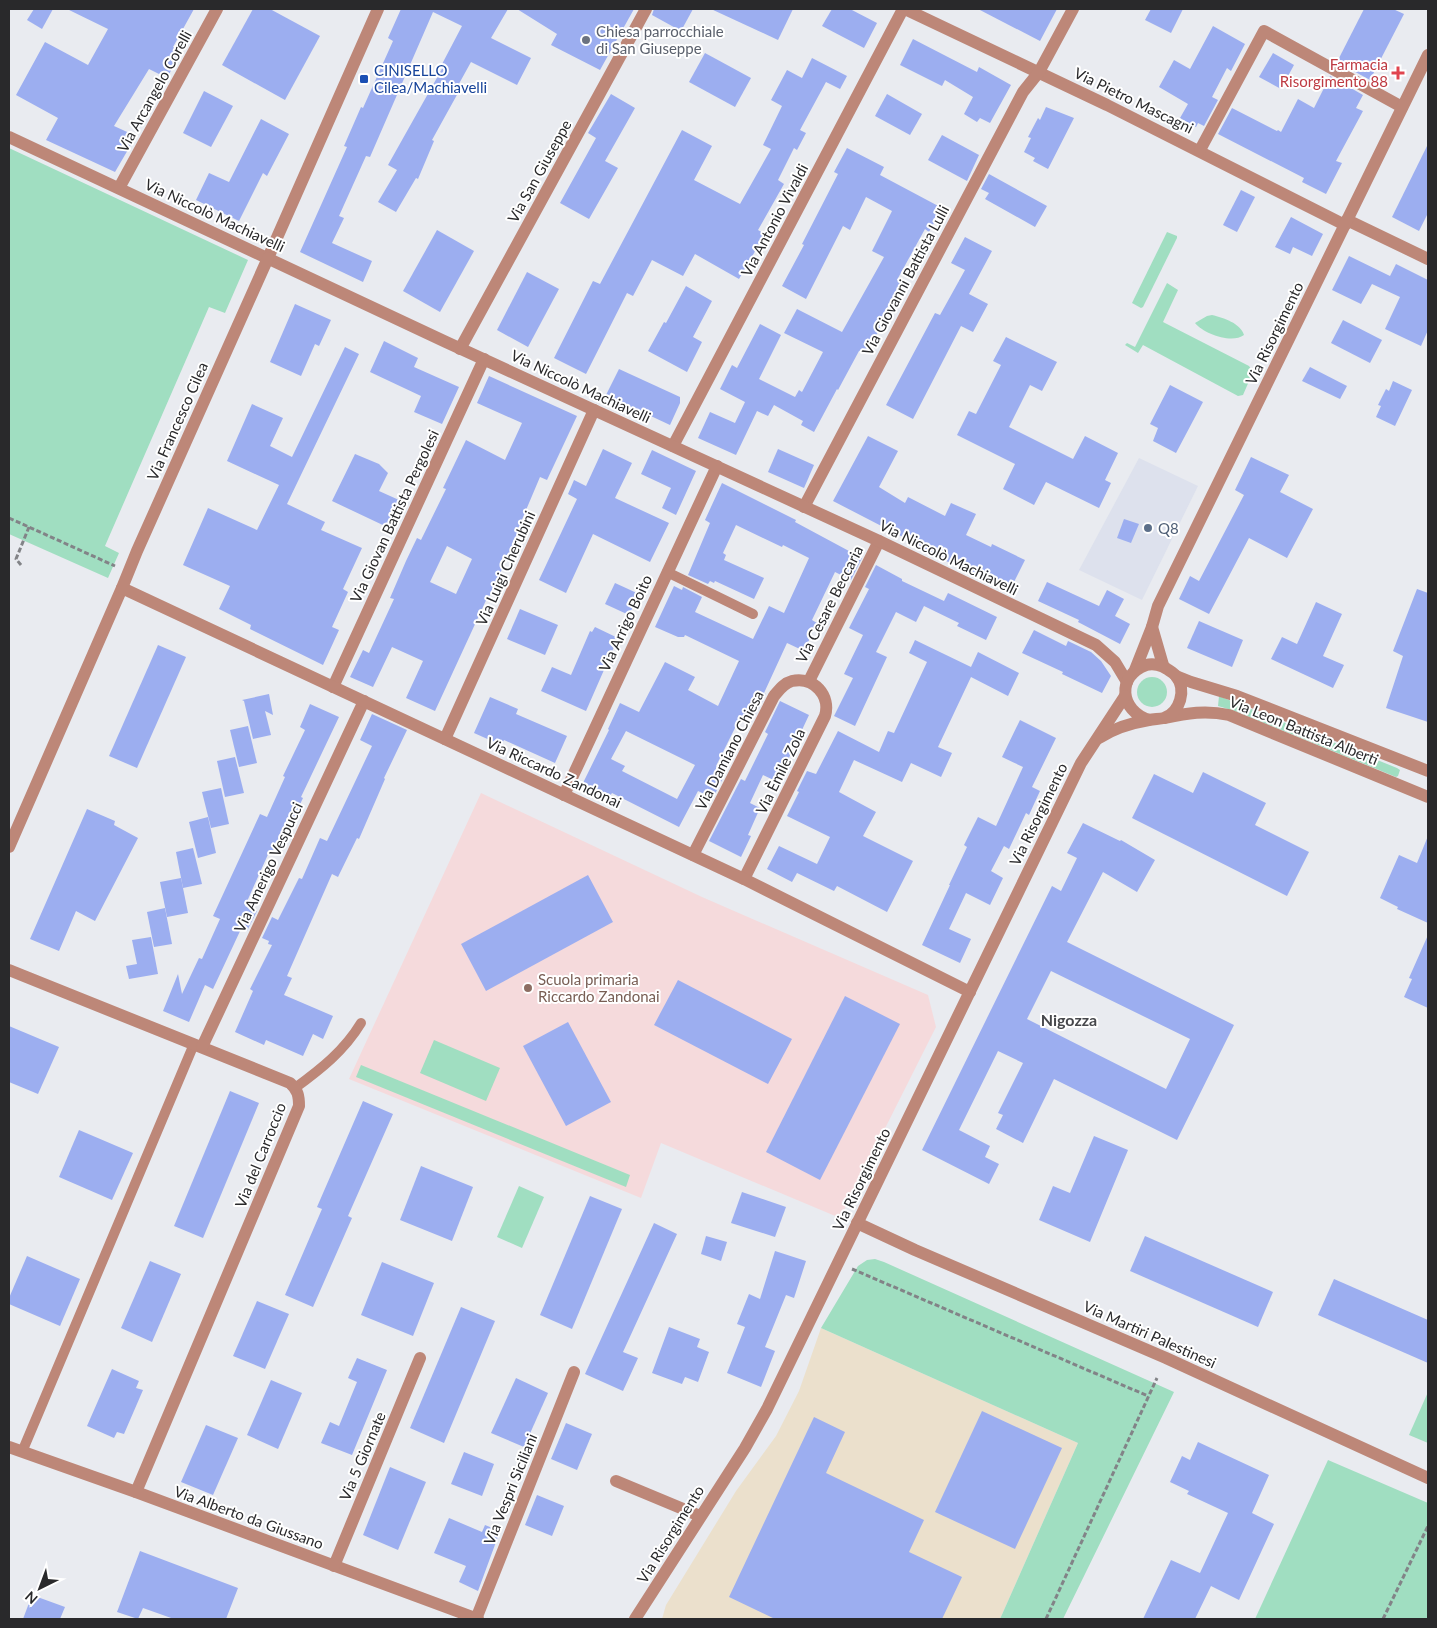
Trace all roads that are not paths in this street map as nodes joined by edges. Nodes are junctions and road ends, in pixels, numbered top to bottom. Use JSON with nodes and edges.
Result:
{"nodes":[{"id":1,"x":217,"y":9,"type":"edge"},
{"id":2,"x":378,"y":9,"type":"edge"},
{"id":3,"x":646,"y":9,"type":"edge"},
{"id":4,"x":904,"y":9,"type":"edge"},
{"id":5,"x":1073,"y":9,"type":"edge"},
{"id":6,"x":1428,"y":55,"type":"edge"},
{"id":7,"x":1039,"y":72,"type":"junction"},
{"id":8,"x":1402,"y":107,"type":"junction"},
{"id":9,"x":9,"y":137,"type":"edge"},
{"id":10,"x":1200,"y":150,"type":"junction"},
{"id":11,"x":119,"y":188,"type":"junction"},
{"id":12,"x":1346,"y":222,"type":"junction"},
{"id":13,"x":268,"y":258,"type":"junction"},
{"id":14,"x":1428,"y":258,"type":"edge"},
{"id":15,"x":460,"y":348,"type":"junction"},
{"id":16,"x":484,"y":359,"type":"junction"},
{"id":17,"x":594,"y":410,"type":"junction"},
{"id":18,"x":673,"y":446,"type":"junction"},
{"id":19,"x":717,"y":466,"type":"junction"},
{"id":20,"x":804,"y":507,"type":"junction"},
{"id":21,"x":879,"y":541,"type":"junction"},
{"id":22,"x":667,"y":572,"type":"junction"},
{"id":23,"x":122,"y":588,"type":"junction"},
{"id":24,"x":753,"y":614,"type":"dead end"},
{"id":25,"x":1152,"y":626,"type":"junction"},
{"id":26,"x":1163,"y":665,"type":"junction"},
{"id":27,"x":1135,"y":670,"type":"junction"},
{"id":28,"x":1176,"y":676,"type":"junction"},
{"id":29,"x":809,"y":681,"type":"junction"},
{"id":30,"x":1127,"y":682,"type":"junction"},
{"id":31,"x":333,"y":687,"type":"junction"},
{"id":32,"x":1125,"y":696,"type":"junction"},
{"id":33,"x":364,"y":701,"type":"junction"},
{"id":34,"x":1165,"y":718,"type":"junction"},
{"id":35,"x":1150,"y":720,"type":"junction"},
{"id":36,"x":445,"y":739,"type":"junction"},
{"id":37,"x":1095,"y":741,"type":"junction"},
{"id":38,"x":1428,"y":771,"type":"edge"},
{"id":39,"x":564,"y":795,"type":"junction"},
{"id":40,"x":1428,"y":797,"type":"edge"},
{"id":41,"x":9,"y":847,"type":"edge"},
{"id":42,"x":693,"y":855,"type":"junction"},
{"id":43,"x":744,"y":879,"type":"junction"},
{"id":44,"x":9,"y":970,"type":"edge"},
{"id":45,"x":970,"y":992,"type":"junction"},
{"id":46,"x":361,"y":1023,"type":"dead end"},
{"id":47,"x":198,"y":1045,"type":"junction"},
{"id":48,"x":295,"y":1088,"type":"junction"},
{"id":49,"x":857,"y":1223,"type":"junction"},
{"id":50,"x":420,"y":1358,"type":"dead end"},
{"id":51,"x":574,"y":1372,"type":"dead end"},
{"id":52,"x":9,"y":1447,"type":"edge"},
{"id":53,"x":22,"y":1452,"type":"junction"},
{"id":54,"x":1428,"y":1478,"type":"edge"},
{"id":55,"x":616,"y":1481,"type":"dead end"},
{"id":56,"x":136,"y":1492,"type":"junction"},
{"id":57,"x":700,"y":1516,"type":"junction"},
{"id":58,"x":334,"y":1566,"type":"junction"},
{"id":59,"x":460,"y":1616,"type":"edge"},
{"id":60,"x":477,"y":1619,"type":"edge"},
{"id":61,"x":635,"y":1619,"type":"edge"}],
"edges":[{"from":1,"to":11,"type":"street","name":"Via Arcangelo Corelli"},
{"from":2,"to":13,"type":"street","name":"Via Francesco Cilea"},
{"from":3,"to":15,"type":"street","name":"Via San Giuseppe"},
{"from":4,"to":7,"type":"street","name":"Via Pietro Mascagni"},
{"from":4,"to":18,"type":"street","name":"Via Antonio Vivaldi"},
{"from":5,"to":7,"type":"street","name":"Via Giovanni Battista Lulli"},
{"from":6,"to":8,"type":"street","name":"Via Risorgimento"},
{"from":7,"to":10,"type":"street","name":"Via Pietro Mascagni"},
{"from":7,"to":20,"type":"street","name":"Via Giovanni Battista Lulli"},
{"from":8,"to":10,"type":"street"},
{"from":8,"to":12,"type":"street","name":"Via Risorgimento"},
{"from":9,"to":11,"type":"street","name":"Via Niccolò Machiavelli"},
{"from":10,"to":12,"type":"street","name":"Via Pietro Mascagni"},
{"from":11,"to":13,"type":"street","name":"Via Niccolò Machiavelli"},
{"from":12,"to":14,"type":"street","name":"Via Pietro Mascagni"},
{"from":12,"to":25,"type":"street","name":"Via Risorgimento"},
{"from":13,"to":15,"type":"street","name":"Via Niccolò Machiavelli"},
{"from":13,"to":23,"type":"street","name":"Via Francesco Cilea"},
{"from":15,"to":16,"type":"street","name":"Via Niccolò Machiavelli"},
{"from":16,"to":17,"type":"street","name":"Via Niccolò Machiavelli"},
{"from":16,"to":31,"type":"street","name":"Via Giovan Battista Pergolesi"},
{"from":17,"to":18,"type":"street","name":"Via Niccolò Machiavelli"},
{"from":17,"to":36,"type":"street","name":"Via Luigi Cherubini"},
{"from":18,"to":19,"type":"street","name":"Via Niccolò Machiavelli"},
{"from":19,"to":20,"type":"street","name":"Via Niccolò Machiavelli"},
{"from":19,"to":22,"type":"street","name":"Via Arrigo Boito"},
{"from":20,"to":21,"type":"street","name":"Via Niccolò Machiavelli"},
{"from":21,"to":29,"type":"street","name":"Via Cesare Beccaria"},
{"from":21,"to":30,"type":"street","name":"Via Niccolò Machiavelli"},
{"from":22,"to":24,"type":"lane"},
{"from":22,"to":39,"type":"street","name":"Via Arrigo Boito"},
{"from":23,"to":31,"type":"street","name":"Via Riccardo Zandonai"},
{"from":23,"to":41,"type":"street","name":"Via Francesco Cilea"},
{"from":25,"to":26,"type":"street"},
{"from":25,"to":27,"type":"street","name":"Via Risorgimento"},
{"from":26,"to":27,"type":"street"},
{"from":26,"to":28,"type":"street"},
{"from":27,"to":30,"type":"street"},
{"from":28,"to":34,"type":"street"},
{"from":28,"to":38,"type":"street","name":"Via Leon Battista Alberti"},
{"from":29,"to":42,"type":"street","name":"Via Damiano Chiesa"},
{"from":29,"to":43,"type":"street","name":"Via Èmile Zola"},
{"from":30,"to":32,"type":"street"},
{"from":31,"to":33,"type":"street","name":"Via Riccardo Zandonai"},
{"from":32,"to":35,"type":"street"},
{"from":32,"to":37,"type":"street","name":"Via Risorgimento"},
{"from":33,"to":36,"type":"street","name":"Via Riccardo Zandonai"},
{"from":33,"to":47,"type":"street","name":"Via Amerigo Vespucci"},
{"from":34,"to":35,"type":"street"},
{"from":34,"to":40,"type":"street","name":"Via Leon Battista Alberti"},
{"from":35,"to":37,"type":"street","name":"Via Risorgimento"},
{"from":36,"to":39,"type":"street","name":"Via Riccardo Zandonai"},
{"from":37,"to":45,"type":"street","name":"Via Risorgimento"},
{"from":39,"to":42,"type":"street","name":"Via Riccardo Zandonai"},
{"from":42,"to":43,"type":"street","name":"Via Riccardo Zandonai"},
{"from":43,"to":45,"type":"street","name":"Via Riccardo Zandonai"},
{"from":44,"to":47,"type":"street","name":"Via del Carroccio"},
{"from":45,"to":49,"type":"street","name":"Via Risorgimento"},
{"from":46,"to":48,"type":"lane"},
{"from":47,"to":48,"type":"street","name":"Via del Carroccio"},
{"from":47,"to":53,"type":"lane"},
{"from":48,"to":56,"type":"street","name":"Via del Carroccio"},
{"from":49,"to":54,"type":"street","name":"Via Martiri Palestinesi"},
{"from":49,"to":57,"type":"street","name":"Via Risorgimento"},
{"from":50,"to":58,"type":"street","name":"Via 5 Giornate"},
{"from":51,"to":60,"type":"street","name":"Via Vespri Siciliani"},
{"from":52,"to":53,"type":"street","name":"Via Alberto da Giussano"},
{"from":53,"to":56,"type":"street","name":"Via Alberto da Giussano"},
{"from":55,"to":57,"type":"street"},
{"from":56,"to":58,"type":"street","name":"Via Alberto da Giussano"},
{"from":57,"to":61,"type":"street","name":"Via Risorgimento"},
{"from":58,"to":59,"type":"street","name":"Via Alberto da Giussano"},
{"from":59,"to":60,"type":"street","name":"Via Alberto da Giussano"}]}
